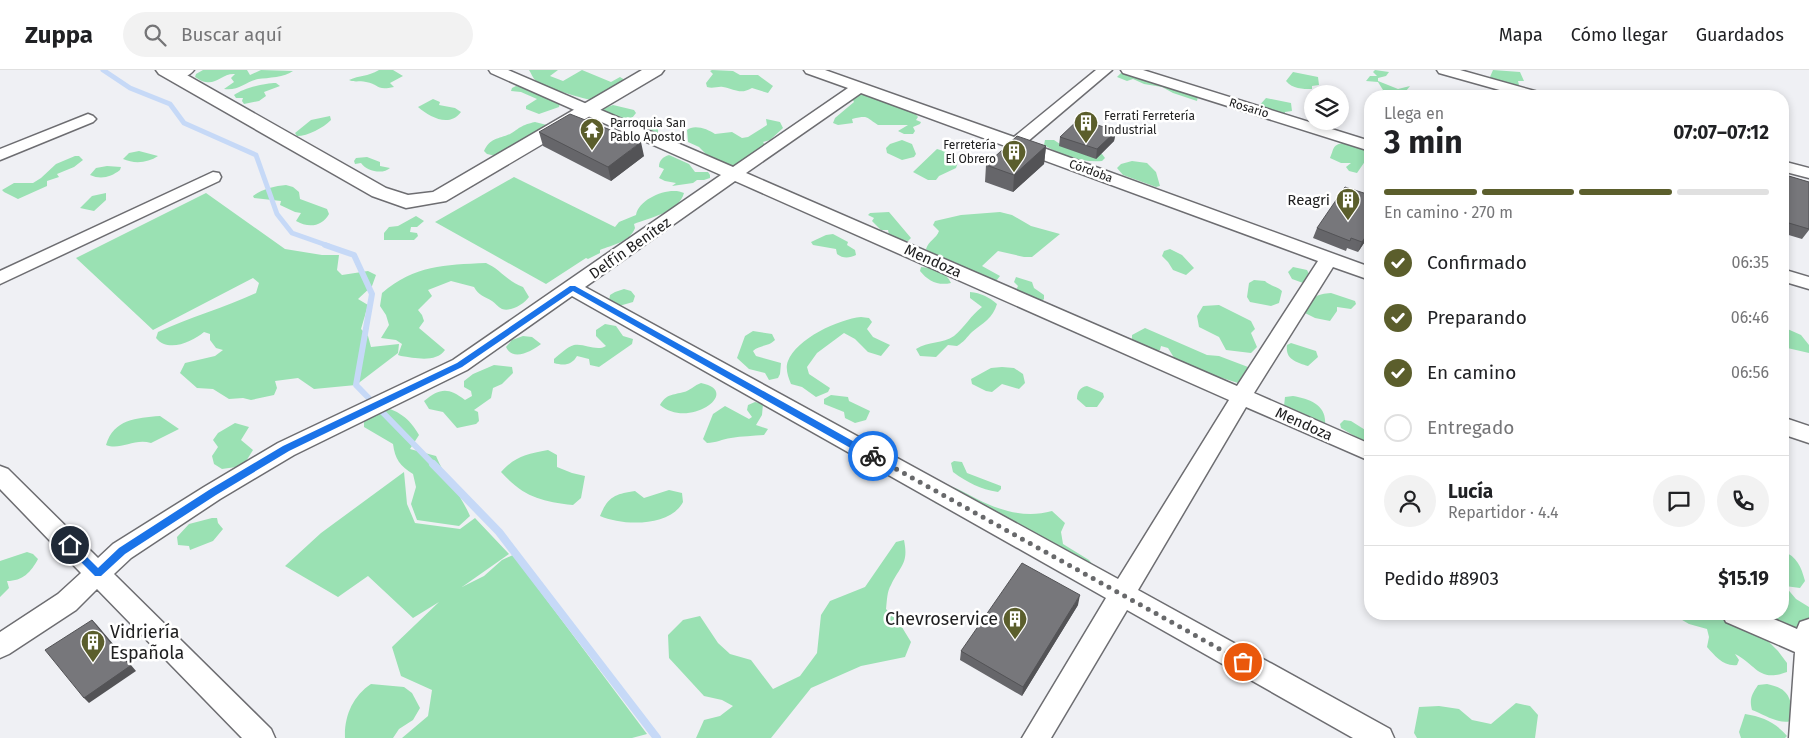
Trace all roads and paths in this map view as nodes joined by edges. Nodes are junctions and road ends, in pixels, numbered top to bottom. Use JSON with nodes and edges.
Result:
{"nodes":[{"id":1,"x":496,"y":70,"type":"edge"},
{"id":2,"x":655,"y":70,"type":"edge"},
{"id":3,"x":810,"y":70,"type":"edge"},
{"id":4,"x":1105,"y":70,"type":"edge"},
{"id":5,"x":1128,"y":70,"type":"edge"},
{"id":6,"x":1444,"y":70,"type":"edge"},
{"id":7,"x":175,"y":72,"type":"edge"},
{"id":8,"x":859,"y":87,"type":"junction"},
{"id":9,"x":1516,"y":90,"type":"edge"},
{"id":10,"x":585,"y":109,"type":"junction"},
{"id":11,"x":88,"y":119,"type":"dead end"},
{"id":12,"x":1016,"y":143,"type":"junction"},
{"id":13,"x":1364,"y":144,"type":"edge"},
{"id":14,"x":0,"y":155,"type":"edge"},
{"id":15,"x":1789,"y":168,"type":"edge"},
{"id":16,"x":1809,"y":173,"type":"edge"},
{"id":17,"x":735,"y":174,"type":"junction"},
{"id":18,"x":213,"y":177,"type":"dead end"},
{"id":19,"x":1329,"y":259,"type":"junction"},
{"id":20,"x":1364,"y":272,"type":"edge"},
{"id":21,"x":1789,"y":276,"type":"edge"},
{"id":22,"x":0,"y":278,"type":"edge"},
{"id":23,"x":1809,"y":283,"type":"edge"},
{"id":24,"x":572,"y":288,"type":"junction"},
{"id":25,"x":1241,"y":397,"type":"junction"},
{"id":26,"x":1789,"y":428,"type":"edge"},
{"id":27,"x":1809,"y":435,"type":"edge"},
{"id":28,"x":1364,"y":451,"type":"edge"},
{"id":29,"x":0,"y":475,"type":"edge"},
{"id":30,"x":98,"y":574,"type":"junction"},
{"id":31,"x":1122,"y":595,"type":"junction"},
{"id":32,"x":1754,"y":620,"type":"edge"},
{"id":33,"x":1809,"y":638,"type":"edge"},
{"id":34,"x":0,"y":646,"type":"edge"},
{"id":35,"x":261,"y":738,"type":"edge"},
{"id":36,"x":1036,"y":738,"type":"edge"},
{"id":37,"x":1380,"y":738,"type":"edge"},
{"id":38,"x":1803,"y":738,"type":"edge"}],
"edges":[{"from":1,"to":10,"type":"street","name":"Mendoza"},
{"from":2,"to":10,"type":"street"},
{"from":3,"to":8,"type":"street","name":"Córdoba"},
{"from":4,"to":12,"type":"street"},
{"from":5,"to":13,"type":"street","name":"Rosario"},
{"from":6,"to":9,"type":"street"},
{"from":7,"to":10,"type":"street"},
{"from":8,"to":12,"type":"street","name":"Córdoba"},
{"from":8,"to":17,"type":"street","name":"Delfín Benítez"},
{"from":10,"to":17,"type":"street","name":"Mendoza"},
{"from":11,"to":14,"type":"street"},
{"from":12,"to":19,"type":"street","name":"Córdoba"},
{"from":15,"to":16,"type":"street"},
{"from":17,"to":24,"type":"street","name":"Delfín Benítez"},
{"from":17,"to":25,"type":"street","name":"Mendoza"},
{"from":18,"to":22,"type":"street"},
{"from":19,"to":20,"type":"street","name":"Córdoba"},
{"from":19,"to":25,"type":"street"},
{"from":21,"to":23,"type":"street"},
{"from":24,"to":30,"type":"street","name":"Delfín Benítez"},
{"from":24,"to":31,"type":"street"},
{"from":25,"to":28,"type":"street","name":"Mendoza"},
{"from":25,"to":31,"type":"street"},
{"from":26,"to":27,"type":"street"},
{"from":29,"to":30,"type":"street"},
{"from":30,"to":34,"type":"street"},
{"from":30,"to":35,"type":"street"},
{"from":31,"to":36,"type":"street"},
{"from":31,"to":37,"type":"street"},
{"from":32,"to":33,"type":"street"},
{"from":33,"to":38,"type":"street"}]}
